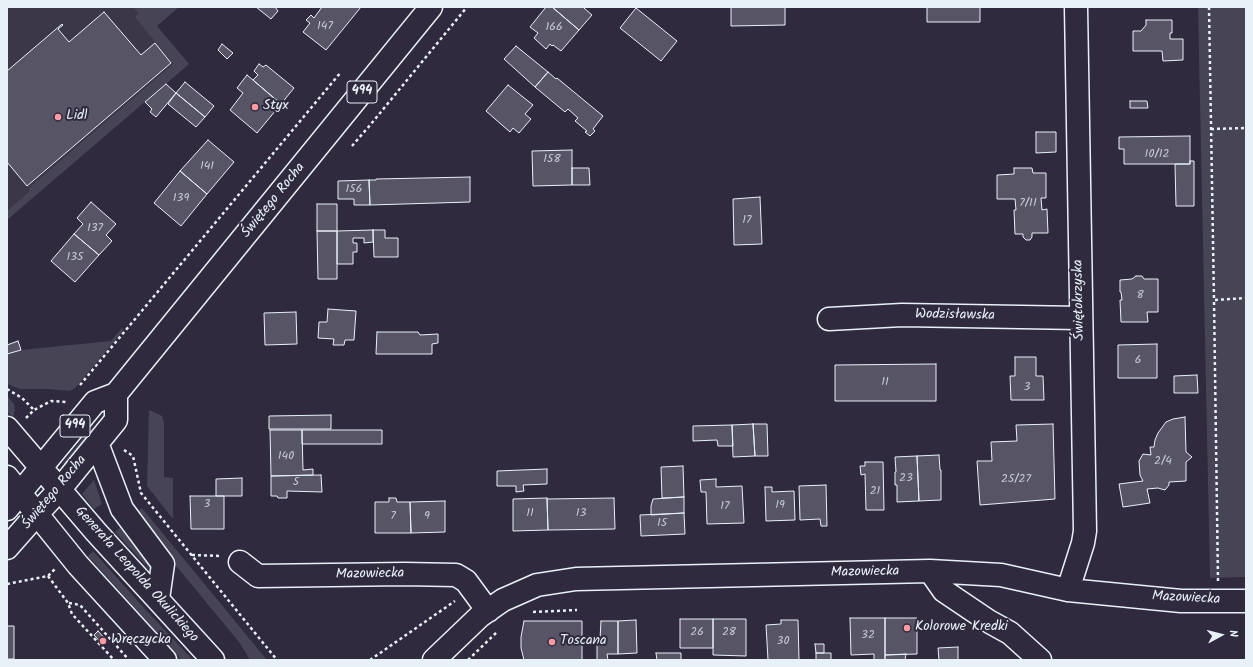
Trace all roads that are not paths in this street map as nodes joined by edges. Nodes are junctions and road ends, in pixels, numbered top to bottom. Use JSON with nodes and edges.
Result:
{"nodes":[{"id":1,"x":431,"y":7,"type":"edge"},
{"id":2,"x":1076,"y":7,"type":"edge"},
{"id":3,"x":1080,"y":318,"type":"junction"},
{"id":4,"x":829,"y":319,"type":"dead end"},
{"id":5,"x":116,"y":394,"type":"junction"},
{"id":6,"x":15,"y":424,"type":"edge"},
{"id":7,"x":97,"y":443,"type":"junction"},
{"id":8,"x":41,"y":468,"type":"junction"},
{"id":9,"x":60,"y":489,"type":"junction"},
{"id":10,"x":11,"y":493,"type":"edge"},
{"id":11,"x":37,"y":514,"type":"junction"},
{"id":12,"x":7,"y":548,"type":"edge"},
{"id":13,"x":240,"y":562,"type":"road end"},
{"id":14,"x":930,"y":571,"type":"junction"},
{"id":15,"x":1068,"y":590,"type":"junction"},
{"id":16,"x":158,"y":598,"type":"junction"},
{"id":17,"x":1246,"y":601,"type":"edge"},
{"id":18,"x":488,"y":611,"type":"junction"},
{"id":19,"x":165,"y":660,"type":"edge"},
{"id":20,"x":213,"y":660,"type":"edge"},
{"id":21,"x":434,"y":660,"type":"edge"},
{"id":22,"x":1040,"y":660,"type":"edge"}],
"edges":[{"from":1,"to":5,"type":"street","name":"Świętego Rocha","number":"494"},
{"from":2,"to":3,"type":"street","name":"Świętokrzyska"},
{"from":3,"to":4,"type":"street","name":"Wodzisławska"},
{"from":3,"to":15,"type":"street","name":"Świętokrzyska"},
{"from":5,"to":7,"type":"street","name":"Świętego Rocha","number":"494"},
{"from":5,"to":8,"type":"street","name":"Świętego Rocha","number":"494"},
{"from":6,"to":8,"type":"street"},
{"from":7,"to":9,"type":"street","name":"Świętego Rocha","number":"494"},
{"from":7,"to":16,"type":"street"},
{"from":8,"to":9,"type":"street"},
{"from":8,"to":10,"type":"street","name":"Świętego Rocha"},
{"from":9,"to":11,"type":"street","name":"Świętego Rocha","number":"494"},
{"from":9,"to":16,"type":"street","name":"Generała Leopolda Okulickiego"},
{"from":10,"to":11,"type":"street"},
{"from":11,"to":12,"type":"street","name":"Świętego Rocha"},
{"from":11,"to":19,"type":"street"},
{"from":13,"to":18,"type":"street","name":"Mazowiecka"},
{"from":14,"to":15,"type":"street","name":"Mazowiecka"},
{"from":14,"to":18,"type":"street","name":"Mazowiecka"},
{"from":14,"to":22,"type":"street"},
{"from":15,"to":17,"type":"street","name":"Mazowiecka"},
{"from":16,"to":20,"type":"street","name":"Generała Leopolda Okulickiego"},
{"from":18,"to":21,"type":"street","name":"Mazowiecka"}]}
